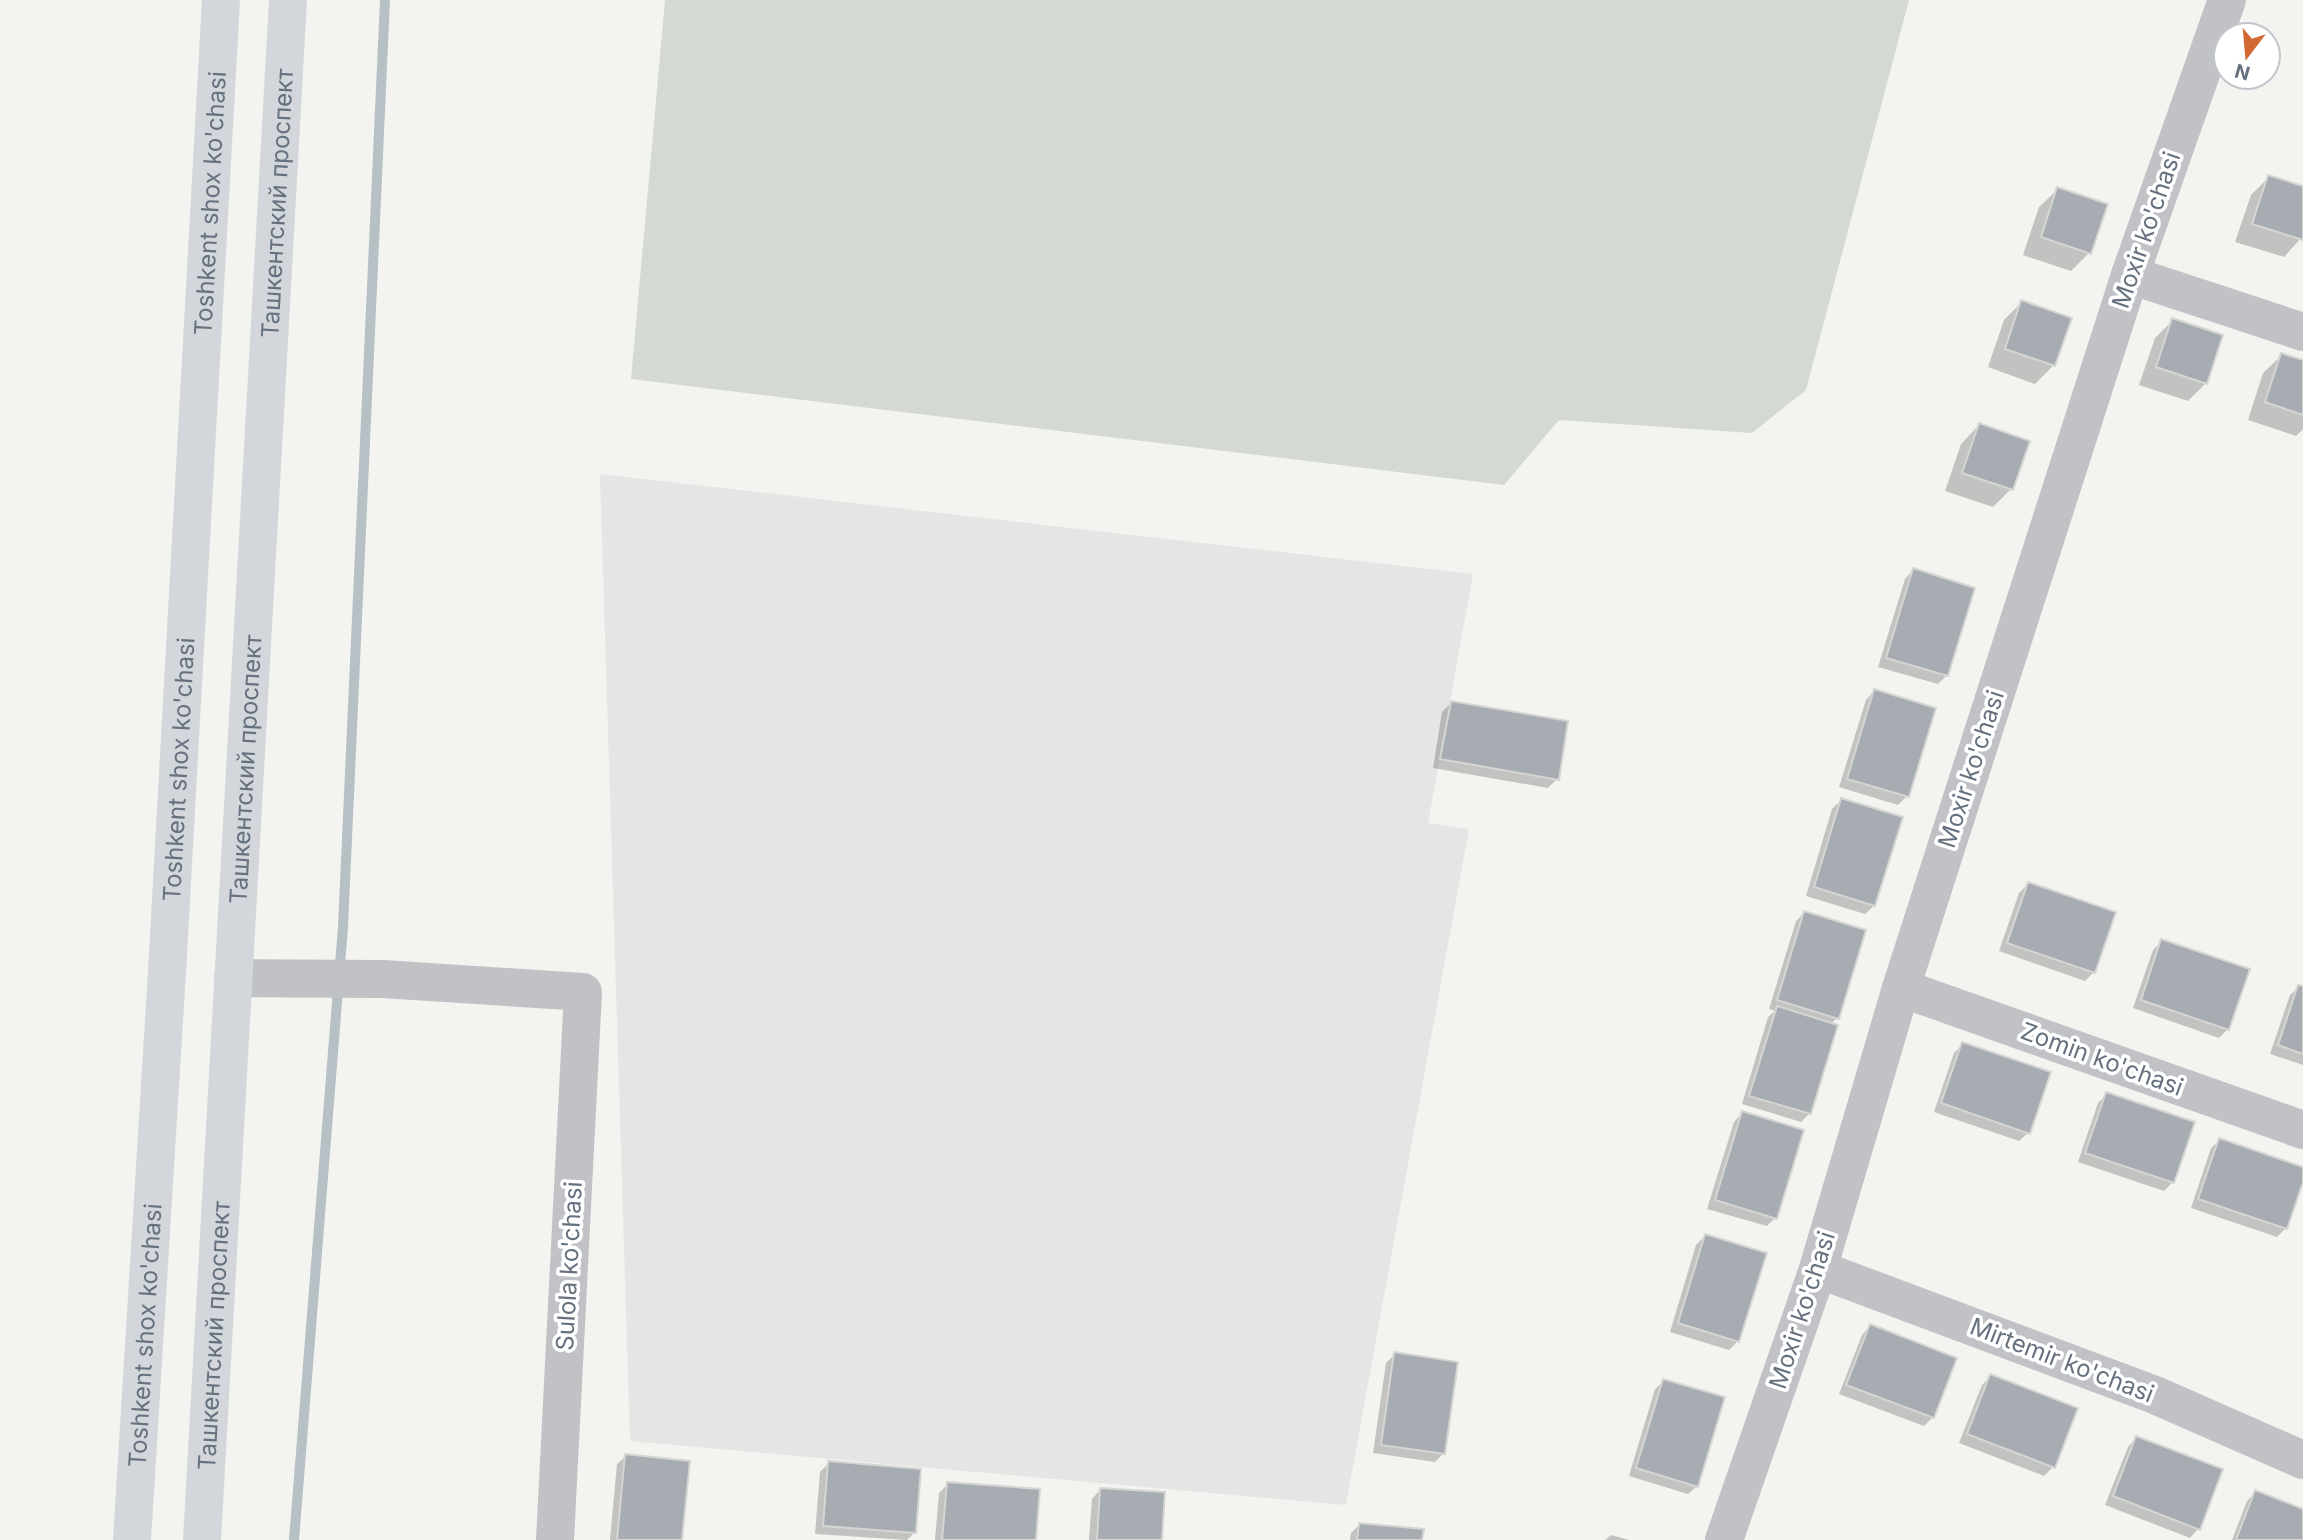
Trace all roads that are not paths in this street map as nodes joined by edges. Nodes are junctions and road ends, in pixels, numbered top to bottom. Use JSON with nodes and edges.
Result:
{"nodes":[{"id":1,"x":221,"y":0,"type":"edge"},
{"id":2,"x":288,"y":0,"type":"edge"},
{"id":3,"x":2227,"y":0,"type":"edge"},
{"id":4,"x":2130,"y":275,"type":"junction"},
{"id":5,"x":2303,"y":332,"type":"edge"},
{"id":6,"x":233,"y":978,"type":"junction"},
{"id":7,"x":1901,"y":988,"type":"junction"},
{"id":8,"x":2303,"y":1130,"type":"edge"},
{"id":9,"x":1818,"y":1269,"type":"junction"},
{"id":10,"x":2303,"y":1460,"type":"edge"},
{"id":11,"x":132,"y":1540,"type":"edge"},
{"id":12,"x":202,"y":1540,"type":"edge"},
{"id":13,"x":555,"y":1540,"type":"edge"},
{"id":14,"x":1724,"y":1540,"type":"edge"}],
"edges":[{"from":1,"to":11,"type":"highway","name":"Toshkent shox ko'chasi"},
{"from":2,"to":6,"type":"highway","name":"Ташкентский проспект"},
{"from":3,"to":4,"type":"street","name":"Moxir ko'chasi"},
{"from":4,"to":5,"type":"street"},
{"from":4,"to":7,"type":"street","name":"Moxir ko'chasi"},
{"from":6,"to":12,"type":"highway","name":"Ташкентский проспект"},
{"from":6,"to":13,"type":"street","name":"Sulola ko'chasi"},
{"from":7,"to":8,"type":"street","name":"Zomin ko'chasi"},
{"from":7,"to":9,"type":"street","name":"Moxir ko'chasi"},
{"from":9,"to":10,"type":"street","name":"Mirtemir ko'chasi"},
{"from":9,"to":14,"type":"street","name":"Moxir ko'chasi"}]}
